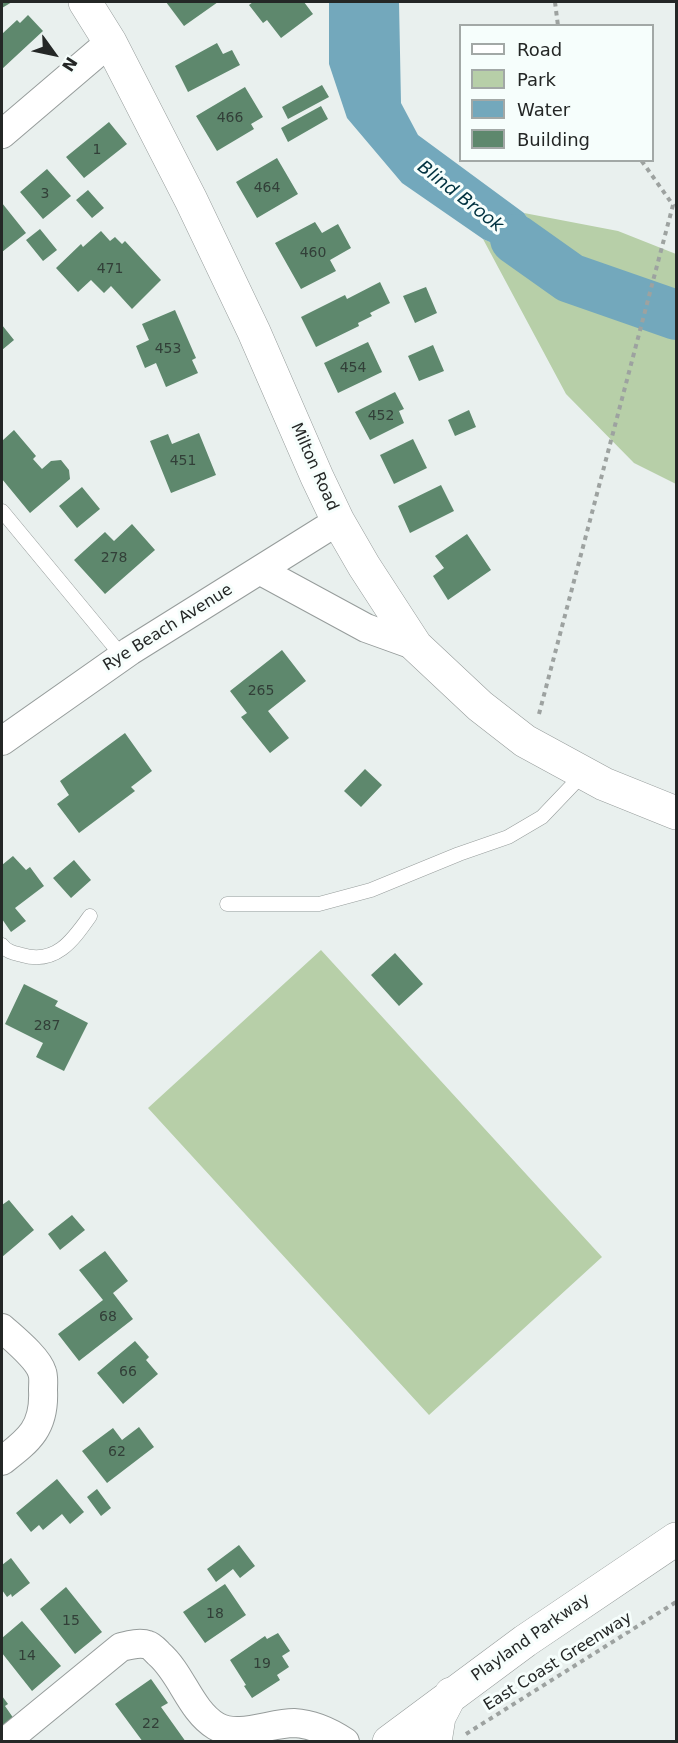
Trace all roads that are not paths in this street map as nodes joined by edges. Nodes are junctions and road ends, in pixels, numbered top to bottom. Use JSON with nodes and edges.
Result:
{"nodes":[{"id":1,"x":85,"y":2,"type":"edge"},
{"id":2,"x":110,"y":42,"type":"junction"},
{"id":3,"x":2,"y":134,"type":"edge"},
{"id":4,"x":2,"y":511,"type":"edge"},
{"id":5,"x":338,"y":521,"type":"junction"},
{"id":6,"x":261,"y":571,"type":"junction"},
{"id":7,"x":416,"y":645,"type":"junction"},
{"id":8,"x":122,"y":656,"type":"junction"},
{"id":9,"x":2,"y":741,"type":"edge"},
{"id":10,"x":583,"y":774,"type":"junction"},
{"id":11,"x":676,"y":813,"type":"edge"},
{"id":12,"x":227,"y":904,"type":"dead end"},
{"id":13,"x":90,"y":916,"type":"dead end"},
{"id":14,"x":2,"y":945,"type":"edge"},
{"id":15,"x":2,"y":1328,"type":"edge"},
{"id":16,"x":2,"y":1461,"type":"edge"},
{"id":17,"x":676,"y":1539,"type":"edge"},
{"id":18,"x":451,"y":1694,"type":"junction"},
{"id":19,"x":233,"y":1736,"type":"edge"},
{"id":20,"x":448,"y":1740,"type":"edge"},
{"id":21,"x":5,"y":1742,"type":"edge"},
{"id":22,"x":345,"y":1742,"type":"edge"},
{"id":23,"x":389,"y":1742,"type":"edge"}],
"edges":[{"from":1,"to":2,"type":"street","name":"Milton Road"},
{"from":2,"to":3,"type":"street"},
{"from":2,"to":5,"type":"street","name":"Milton Road"},
{"from":4,"to":8,"type":"lane"},
{"from":5,"to":6,"type":"street","name":"Rye Beach Avenue"},
{"from":5,"to":7,"type":"street","name":"Milton Road"},
{"from":6,"to":7,"type":"street"},
{"from":6,"to":8,"type":"street","name":"Rye Beach Avenue"},
{"from":7,"to":10,"type":"street","name":"Milton Road"},
{"from":8,"to":9,"type":"street","name":"Rye Beach Avenue"},
{"from":10,"to":11,"type":"street","name":"Milton Road"},
{"from":10,"to":12,"type":"lane"},
{"from":13,"to":14,"type":"lane"},
{"from":15,"to":16,"type":"street"},
{"from":17,"to":18,"type":"street","name":"Playland Parkway"},
{"from":18,"to":20,"type":"street"},
{"from":18,"to":23,"type":"street","name":"Playland Parkway"},
{"from":19,"to":21,"type":"street"},
{"from":19,"to":22,"type":"street"}]}
